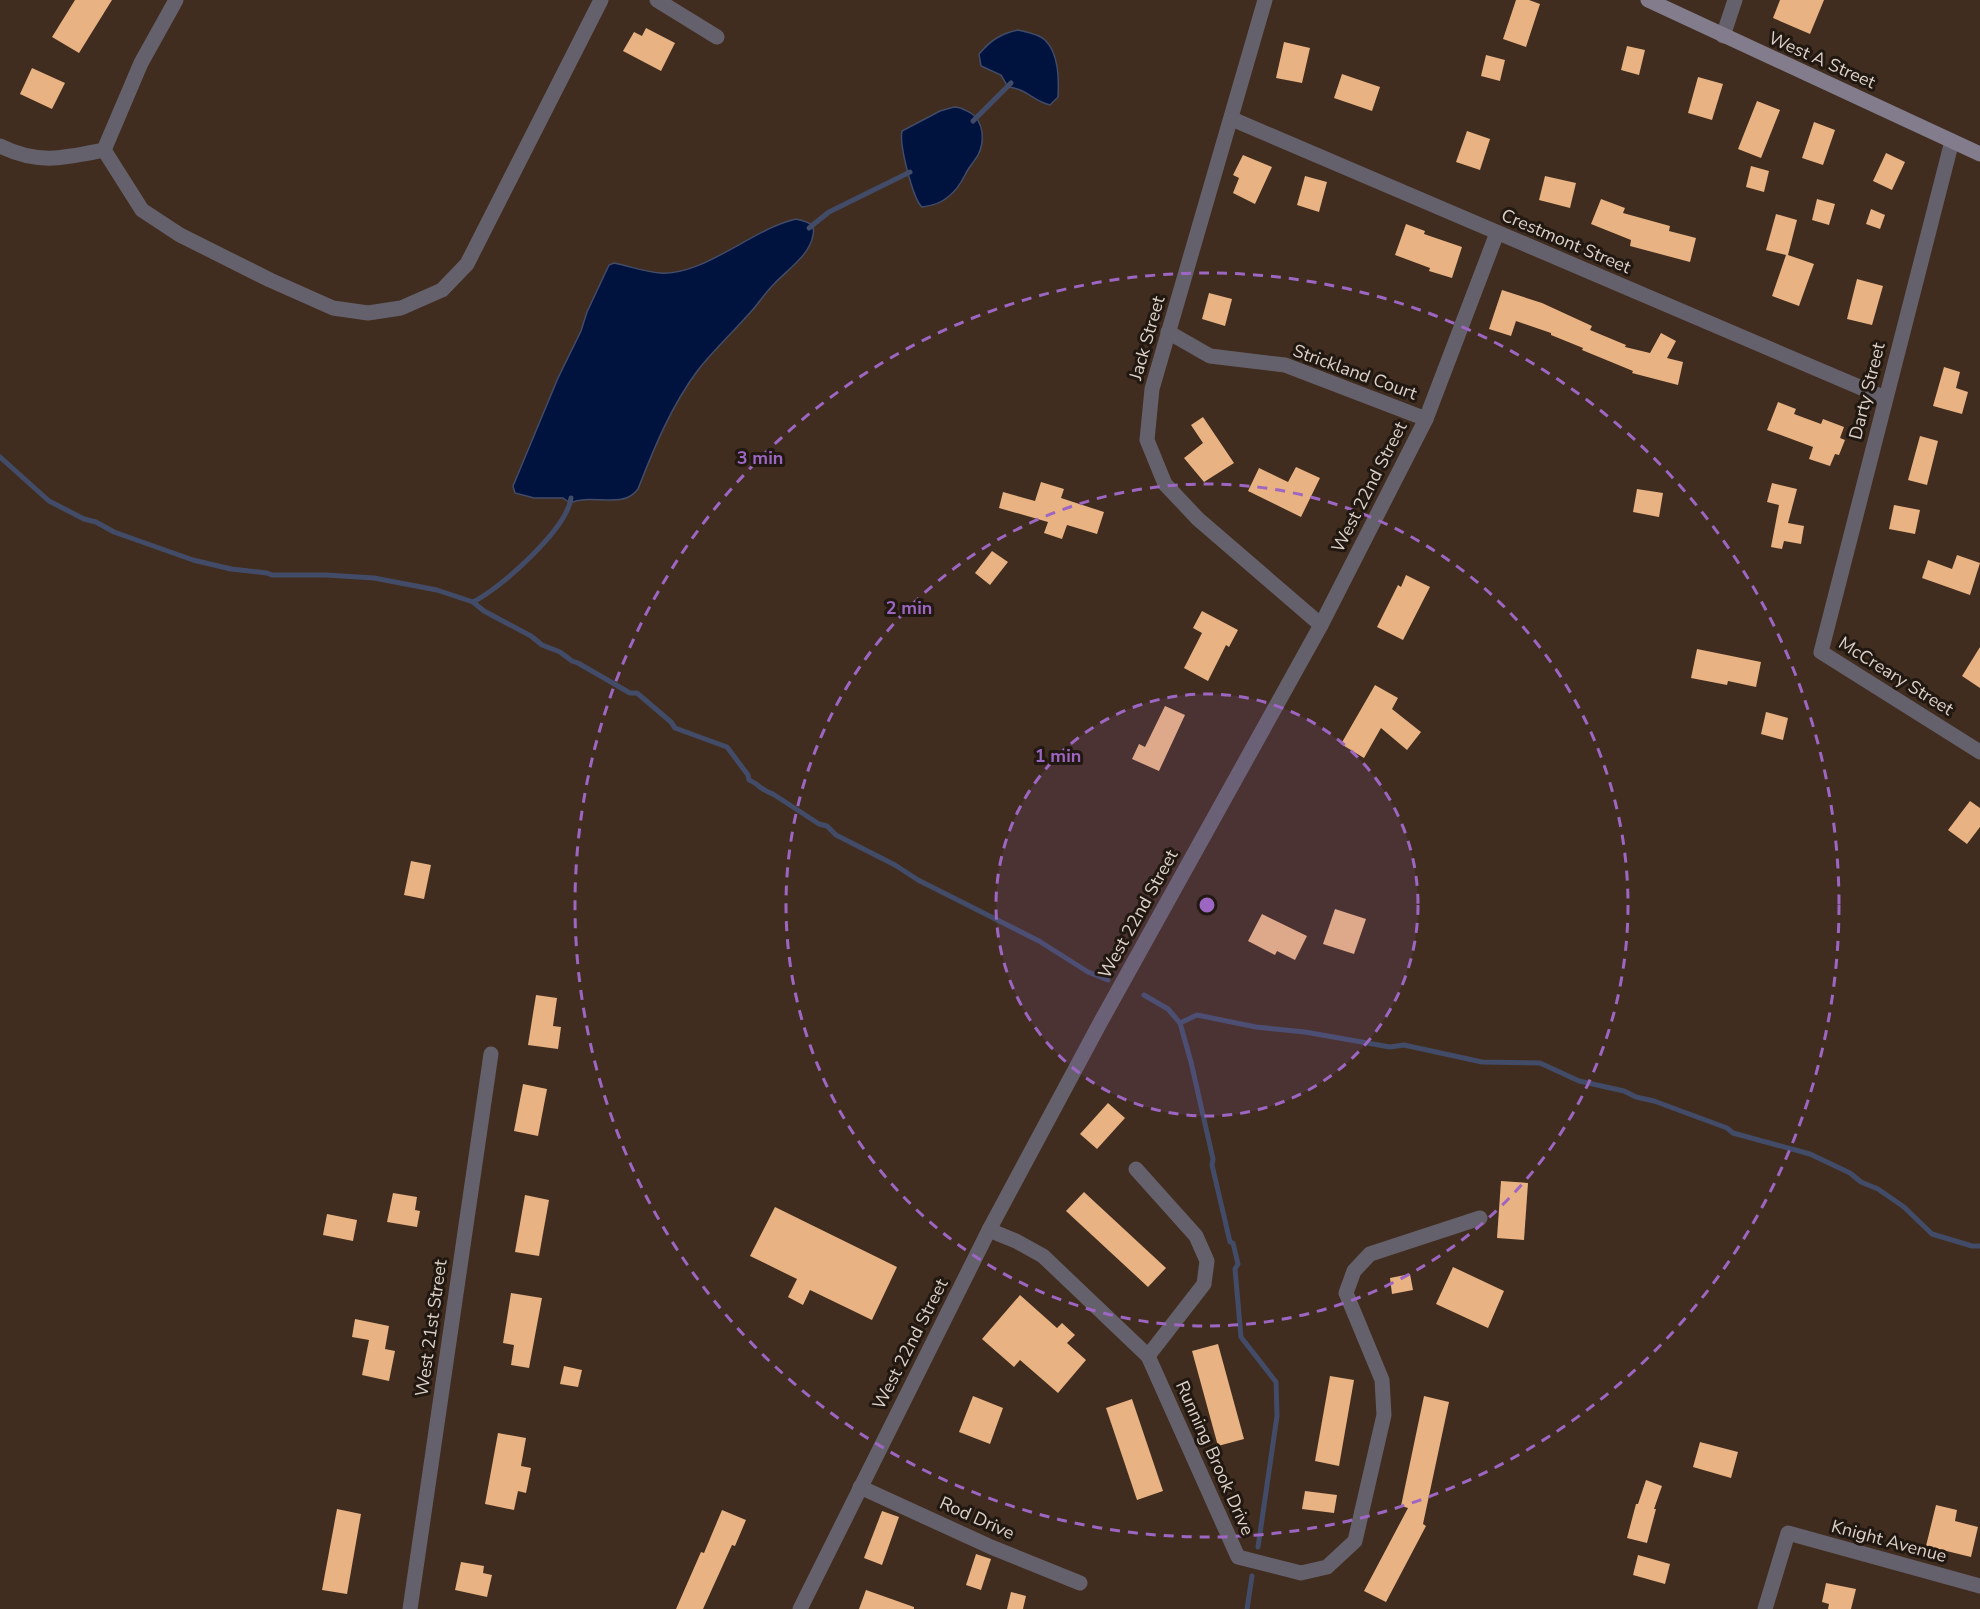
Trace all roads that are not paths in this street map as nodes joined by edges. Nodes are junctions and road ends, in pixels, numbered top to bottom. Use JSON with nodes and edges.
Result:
{"nodes":[{"id":1,"x":176,"y":0,"type":"edge"},
{"id":2,"x":601,"y":0,"type":"edge"},
{"id":3,"x":657,"y":0,"type":"edge"},
{"id":4,"x":1265,"y":0,"type":"edge"},
{"id":5,"x":1648,"y":0,"type":"edge"},
{"id":6,"x":1735,"y":0,"type":"edge"},
{"id":7,"x":1723,"y":36,"type":"junction"},
{"id":8,"x":717,"y":37,"type":"dead end"},
{"id":9,"x":1232,"y":119,"type":"junction"},
{"id":10,"x":1952,"y":141,"type":"junction"},
{"id":11,"x":0,"y":146,"type":"edge"},
{"id":12,"x":104,"y":150,"type":"junction"},
{"id":13,"x":1980,"y":154,"type":"edge"},
{"id":14,"x":1497,"y":232,"type":"junction"},
{"id":15,"x":1168,"y":332,"type":"junction"},
{"id":16,"x":1885,"y":398,"type":"junction"},
{"id":17,"x":1426,"y":419,"type":"junction"},
{"id":18,"x":1321,"y":625,"type":"junction"},
{"id":19,"x":1821,"y":652,"type":"joint"},
{"id":20,"x":1980,"y":752,"type":"edge"},
{"id":21,"x":491,"y":1053,"type":"dead end"},
{"id":22,"x":1137,"y":1169,"type":"dead end"},
{"id":23,"x":1480,"y":1218,"type":"dead end"},
{"id":24,"x":989,"y":1230,"type":"junction"},
{"id":25,"x":1148,"y":1356,"type":"junction"},
{"id":26,"x":860,"y":1487,"type":"junction"},
{"id":27,"x":1080,"y":1582,"type":"dead end"},
{"id":28,"x":1980,"y":1586,"type":"edge"},
{"id":29,"x":410,"y":1609,"type":"edge"},
{"id":30,"x":800,"y":1609,"type":"edge"},
{"id":31,"x":1765,"y":1609,"type":"edge"}],
"edges":[{"from":1,"to":12,"type":"street"},
{"from":2,"to":12,"type":"street"},
{"from":3,"to":8,"type":"street"},
{"from":4,"to":9,"type":"street","name":"Jack Street"},
{"from":5,"to":7,"type":"street","name":"West A Street"},
{"from":6,"to":7,"type":"street"},
{"from":7,"to":10,"type":"street","name":"West A Street"},
{"from":9,"to":14,"type":"street","name":"Crestmont Street"},
{"from":9,"to":15,"type":"street","name":"Jack Street"},
{"from":10,"to":13,"type":"street","name":"West A Street"},
{"from":10,"to":16,"type":"street","name":"Darty Street"},
{"from":11,"to":12,"type":"street"},
{"from":14,"to":16,"type":"street","name":"Crestmont Street"},
{"from":14,"to":17,"type":"street","name":"West 22nd Street"},
{"from":15,"to":17,"type":"street","name":"Strickland Court"},
{"from":15,"to":18,"type":"street","name":"Jack Street"},
{"from":16,"to":19,"type":"street","name":"Darty Street"},
{"from":17,"to":18,"type":"street","name":"West 22nd Street"},
{"from":18,"to":24,"type":"street","name":"West 22nd Street"},
{"from":19,"to":20,"type":"street","name":"McCreary Street"},
{"from":21,"to":29,"type":"street","name":"West 21st Street"},
{"from":22,"to":25,"type":"street"},
{"from":23,"to":25,"type":"street","name":"Running Brook Drive"},
{"from":24,"to":25,"type":"street","name":"Running Brook Drive"},
{"from":24,"to":26,"type":"street","name":"West 22nd Street"},
{"from":26,"to":27,"type":"street","name":"Rod Drive"},
{"from":26,"to":30,"type":"street","name":"West 22nd Street"},
{"from":28,"to":31,"type":"street","name":"Knight Avenue"}]}
